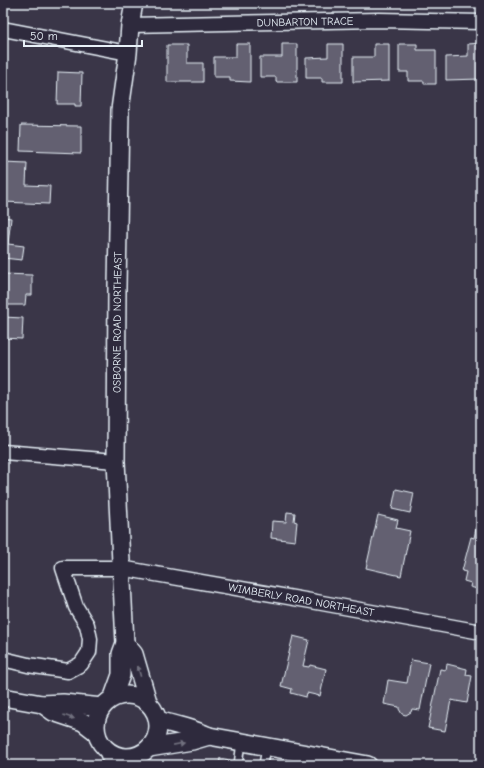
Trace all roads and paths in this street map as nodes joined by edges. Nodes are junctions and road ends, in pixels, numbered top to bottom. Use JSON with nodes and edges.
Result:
{"nodes":[{"id":1,"x":134,"y":3,"type":"edge"},
{"id":2,"x":481,"y":22,"type":"edge"},
{"id":3,"x":130,"y":25,"type":"junction"},
{"id":4,"x":3,"y":29,"type":"edge"},
{"id":5,"x":128,"y":53,"type":"junction"},
{"id":6,"x":3,"y":452,"type":"edge"},
{"id":7,"x":116,"y":461,"type":"junction"},
{"id":8,"x":121,"y":568,"type":"junction"},
{"id":9,"x":481,"y":632,"type":"edge"},
{"id":10,"x":125,"y":643,"type":"junction"},
{"id":11,"x":3,"y":660,"type":"edge"},
{"id":12,"x":3,"y":697,"type":"edge"},
{"id":13,"x":108,"y":702,"type":"junction"},
{"id":14,"x":148,"y":702,"type":"junction"},
{"id":15,"x":42,"y":704,"type":"junction"},
{"id":16,"x":158,"y":720,"type":"junction"},
{"id":17,"x":96,"y":732,"type":"junction"},
{"id":18,"x":209,"y":736,"type":"junction"},
{"id":19,"x":241,"y":742,"type":"junction"},
{"id":20,"x":266,"y":747,"type":"junction"},
{"id":21,"x":140,"y":756,"type":"edge"},
{"id":22,"x":109,"y":757,"type":"edge"},
{"id":23,"x":238,"y":765,"type":"edge"},
{"id":24,"x":263,"y":765,"type":"edge"},
{"id":25,"x":368,"y":765,"type":"edge"}],
"edges":[{"from":1,"to":3,"type":"street","name":"OSBORNE ROAD NORTHEAST"},
{"from":2,"to":3,"type":"street","name":"DUNBARTON TRACE"},
{"from":3,"to":5,"type":"street","name":"OSBORNE ROAD NORTHEAST"},
{"from":4,"to":5,"type":"street"},
{"from":5,"to":7,"type":"street","name":"OSBORNE ROAD NORTHEAST"},
{"from":6,"to":7,"type":"street"},
{"from":7,"to":8,"type":"street","name":"OSBORNE ROAD NORTHEAST"},
{"from":8,"to":9,"type":"street","name":"WIMBERLY ROAD NORTHEAST"},
{"from":8,"to":10,"type":"street","name":"OSBORNE ROAD NORTHEAST"},
{"from":8,"to":11,"type":"street","name":"WIMBERLY ROAD NORTHEAST"},
{"from":10,"to":13,"type":"street","name":"OSBORNE ROAD NORTHEAST"},
{"from":14,"to":10,"type":"street","name":"OSBORNE ROAD NORTHEAST","one_way":true},
{"from":12,"to":15,"type":"street"},
{"from":13,"to":14,"type":"street"},
{"from":13,"to":15,"type":"street"},
{"from":13,"to":17,"type":"street"},
{"from":14,"to":16,"type":"street"},
{"from":15,"to":17,"type":"street","one_way":true},
{"from":16,"to":18,"type":"street"},
{"from":16,"to":21,"type":"street"},
{"from":17,"to":22,"type":"street"},
{"from":18,"to":19,"type":"street"},
{"from":21,"to":18,"type":"street","one_way":true},
{"from":19,"to":20,"type":"street"},
{"from":19,"to":23,"type":"lane"},
{"from":20,"to":24,"type":"lane"},
{"from":20,"to":25,"type":"street"},
{"from":21,"to":22,"type":"street"}]}
